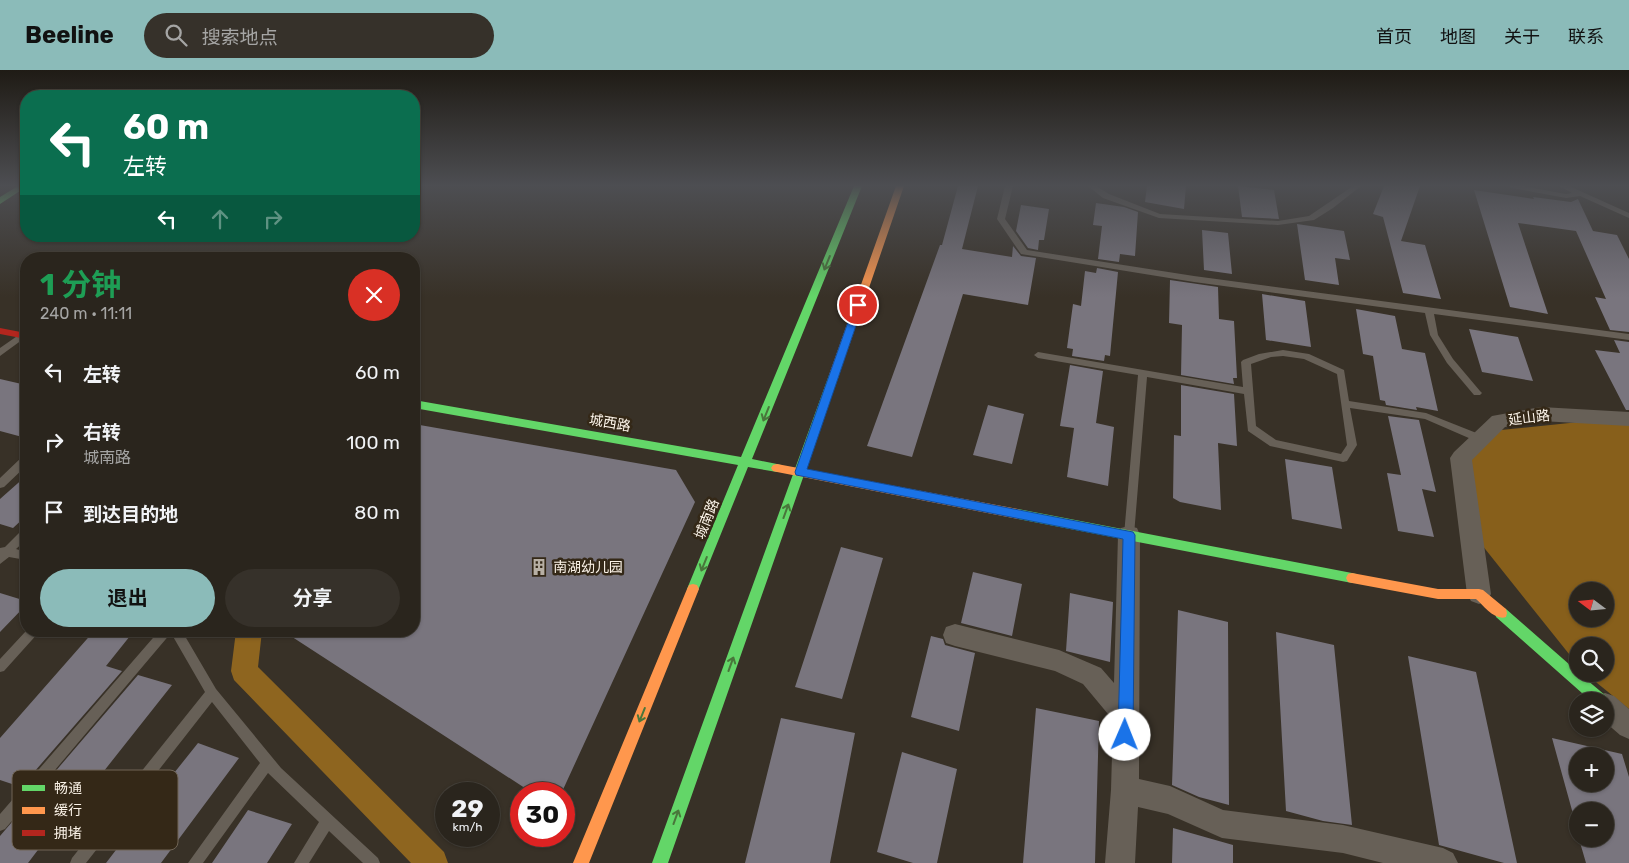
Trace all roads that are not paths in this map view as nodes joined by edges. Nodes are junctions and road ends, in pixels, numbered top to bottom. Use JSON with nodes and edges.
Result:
{"nodes":[{"id":1,"x":843,"y":223,"type":"edge"},
{"id":2,"x":887,"y":223,"type":"edge"},
{"id":3,"x":1004,"y":223,"type":"edge"},
{"id":4,"x":1429,"y":310,"type":"junction"},
{"id":5,"x":0,"y":331,"type":"edge"},
{"id":6,"x":20,"y":334,"type":"edge"},
{"id":7,"x":1629,"y":337,"type":"edge"},
{"id":8,"x":20,"y":338,"type":"edge"},
{"id":9,"x":0,"y":353,"type":"edge"},
{"id":10,"x":1038,"y":355,"type":"dead end"},
{"id":11,"x":1143,"y":373,"type":"junction"},
{"id":12,"x":1248,"y":391,"type":"junction"},
{"id":13,"x":1476,"y":393,"type":"dead end"},
{"id":14,"x":1345,"y":404,"type":"junction"},
{"id":15,"x":420,"y":405,"type":"edge"},
{"id":16,"x":1629,"y":419,"type":"edge"},
{"id":17,"x":1481,"y":439,"type":"junction"},
{"id":18,"x":746,"y":462,"type":"junction"},
{"id":19,"x":20,"y":466,"type":"edge"},
{"id":20,"x":800,"y":472,"type":"junction"},
{"id":21,"x":0,"y":484,"type":"edge"},
{"id":22,"x":1129,"y":535,"type":"junction"},
{"id":23,"x":20,"y":538,"type":"edge"},
{"id":24,"x":3,"y":554,"type":"edge"},
{"id":25,"x":20,"y":555,"type":"edge"},
{"id":26,"x":1479,"y":594,"type":"junction"},
{"id":27,"x":955,"y":635,"type":"dead end"},
{"id":28,"x":28,"y":637,"type":"edge"},
{"id":29,"x":161,"y":637,"type":"edge"},
{"id":30,"x":179,"y":637,"type":"edge"},
{"id":31,"x":0,"y":667,"type":"edge"},
{"id":32,"x":1590,"y":692,"type":"edge"},
{"id":33,"x":212,"y":693,"type":"junction"},
{"id":34,"x":1614,"y":713,"type":"edge"},
{"id":35,"x":1126,"y":716,"type":"junction"},
{"id":36,"x":1629,"y":726,"type":"edge"},
{"id":37,"x":268,"y":762,"type":"junction"},
{"id":38,"x":46,"y":770,"type":"edge"},
{"id":39,"x":151,"y":770,"type":"edge"},
{"id":40,"x":1125,"y":790,"type":"junction"},
{"id":41,"x":12,"y":810,"type":"edge"},
{"id":42,"x":328,"y":821,"type":"junction"},
{"id":43,"x":0,"y":824,"type":"edge"},
{"id":44,"x":87,"y":850,"type":"edge"},
{"id":45,"x":77,"y":863,"type":"edge"},
{"id":46,"x":195,"y":863,"type":"edge"},
{"id":47,"x":301,"y":863,"type":"edge"},
{"id":48,"x":373,"y":863,"type":"edge"},
{"id":49,"x":581,"y":863,"type":"edge"},
{"id":50,"x":660,"y":863,"type":"edge"},
{"id":51,"x":1120,"y":863,"type":"edge"},
{"id":52,"x":1443,"y":863,"type":"edge"}],
"edges":[{"from":1,"to":18,"type":"main road","name":"城南路","one_way":true},
{"from":2,"to":20,"type":"main road"},
{"from":3,"to":4,"type":"lane"},
{"from":4,"to":7,"type":"lane"},
{"from":4,"to":13,"type":"lane"},
{"from":5,"to":6,"type":"main road"},
{"from":8,"to":9,"type":"lane"},
{"from":10,"to":11,"type":"lane"},
{"from":11,"to":12,"type":"lane"},
{"from":11,"to":22,"type":"lane"},
{"from":12,"to":14,"type":"lane"},
{"from":12,"to":14,"type":"lane"},
{"from":14,"to":17,"type":"lane"},
{"from":15,"to":18,"type":"main road","name":"城西路"},
{"from":16,"to":17,"type":"street","name":"延山路"},
{"from":17,"to":26,"type":"street","name":"延山路"},
{"from":18,"to":20,"type":"main road","name":"城西路"},
{"from":18,"to":49,"type":"main road","name":"城南路","one_way":true},
{"from":19,"to":21,"type":"lane"},
{"from":20,"to":22,"type":"main road","name":"城西路"},
{"from":50,"to":20,"type":"main road","one_way":true},
{"from":22,"to":26,"type":"main road","name":"城西路"},
{"from":22,"to":35,"type":"street"},
{"from":23,"to":24,"type":"lane"},
{"from":24,"to":25,"type":"lane"},
{"from":26,"to":32,"type":"main road"},
{"from":27,"to":35,"type":"street"},
{"from":28,"to":31,"type":"lane"},
{"from":29,"to":38,"type":"lane"},
{"from":30,"to":33,"type":"lane"},
{"from":33,"to":37,"type":"lane"},
{"from":33,"to":39,"type":"lane"},
{"from":34,"to":36,"type":"street"},
{"from":35,"to":40,"type":"street"},
{"from":37,"to":42,"type":"lane"},
{"from":37,"to":46,"type":"lane"},
{"from":40,"to":51,"type":"street"},
{"from":40,"to":52,"type":"street"},
{"from":41,"to":43,"type":"lane"},
{"from":42,"to":47,"type":"lane"},
{"from":42,"to":48,"type":"lane"},
{"from":44,"to":45,"type":"lane"}]}
